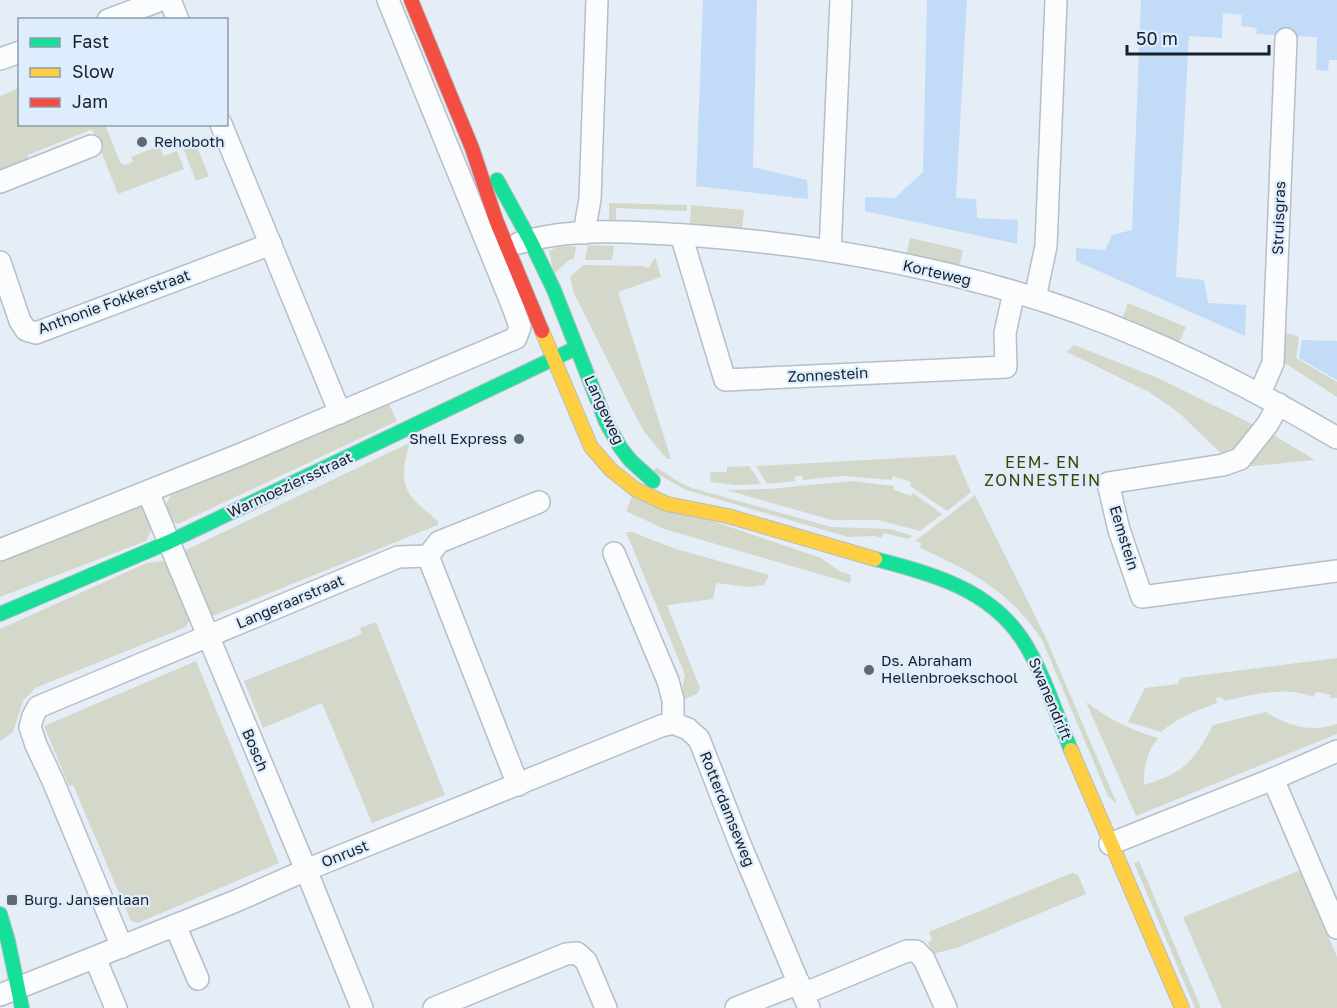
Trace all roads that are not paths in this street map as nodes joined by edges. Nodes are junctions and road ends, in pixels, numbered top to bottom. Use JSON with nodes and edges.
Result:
{"nodes":[{"id":1,"x":161,"y":0,"type":"edge"},
{"id":2,"x":170,"y":0,"type":"edge"},
{"id":3,"x":388,"y":0,"type":"edge"},
{"id":4,"x":411,"y":0,"type":"edge"},
{"id":5,"x":597,"y":0,"type":"edge"},
{"id":6,"x":841,"y":0,"type":"edge"},
{"id":7,"x":1056,"y":0,"type":"edge"},
{"id":8,"x":113,"y":18,"type":"edge"},
{"id":9,"x":177,"y":18,"type":"edge"},
{"id":10,"x":1286,"y":39,"type":"dead end"},
{"id":11,"x":18,"y":53,"type":"edge"},
{"id":12,"x":0,"y":59,"type":"edge"},
{"id":13,"x":222,"y":126,"type":"edge"},
{"id":14,"x":91,"y":146,"type":"dead end"},
{"id":15,"x":472,"y":148,"type":"junction"},
{"id":16,"x":0,"y":182,"type":"edge"},
{"id":17,"x":584,"y":233,"type":"junction"},
{"id":18,"x":681,"y":235,"type":"junction"},
{"id":19,"x":530,"y":240,"type":"junction"},
{"id":20,"x":271,"y":244,"type":"junction"},
{"id":21,"x":508,"y":247,"type":"junction"},
{"id":22,"x":830,"y":251,"type":"junction"},
{"id":23,"x":0,"y":262,"type":"edge"},
{"id":24,"x":1014,"y":292,"type":"junction"},
{"id":25,"x":1035,"y":298,"type":"junction"},
{"id":26,"x":576,"y":348,"type":"junction"},
{"id":27,"x":554,"y":358,"type":"junction"},
{"id":28,"x":1269,"y":398,"type":"junction"},
{"id":29,"x":340,"y":413,"type":"junction"},
{"id":30,"x":1337,"y":438,"type":"edge"},
{"id":31,"x":148,"y":492,"type":"junction"},
{"id":32,"x":539,"y":502,"type":"dead end"},
{"id":33,"x":711,"y":512,"type":"junction"},
{"id":34,"x":169,"y":542,"type":"junction"},
{"id":35,"x":0,"y":550,"type":"edge"},
{"id":36,"x":614,"y":553,"type":"dead end"},
{"id":37,"x":428,"y":556,"type":"junction"},
{"id":38,"x":1337,"y":571,"type":"edge"},
{"id":39,"x":0,"y":614,"type":"edge"},
{"id":40,"x":208,"y":636,"type":"junction"},
{"id":41,"x":673,"y":723,"type":"junction"},
{"id":42,"x":1337,"y":751,"type":"edge"},
{"id":43,"x":1273,"y":779,"type":"junction"},
{"id":44,"x":518,"y":785,"type":"junction"},
{"id":45,"x":1110,"y":844,"type":"junction"},
{"id":46,"x":306,"y":870,"type":"junction"},
{"id":47,"x":0,"y":914,"type":"edge"},
{"id":48,"x":175,"y":926,"type":"junction"},
{"id":49,"x":1337,"y":928,"type":"edge"},
{"id":50,"x":122,"y":947,"type":"junction"},
{"id":51,"x":95,"y":958,"type":"junction"},
{"id":52,"x":198,"y":979,"type":"dead end"},
{"id":53,"x":804,"y":995,"type":"edge"},
{"id":54,"x":14,"y":997,"type":"edge"},
{"id":55,"x":116,"y":1008,"type":"edge"},
{"id":56,"x":362,"y":1008,"type":"edge"},
{"id":57,"x":434,"y":1008,"type":"edge"},
{"id":58,"x":606,"y":1008,"type":"edge"},
{"id":59,"x":736,"y":1008,"type":"edge"},
{"id":60,"x":946,"y":1008,"type":"edge"},
{"id":61,"x":1182,"y":1008,"type":"edge"}],
"edges":[{"from":1,"to":8,"type":"street"},
{"from":2,"to":9,"type":"street"},
{"from":3,"to":29,"type":"street"},
{"from":4,"to":15,"type":"main road","name":"Langeweg"},
{"from":5,"to":17,"type":"street"},
{"from":6,"to":22,"type":"street"},
{"from":7,"to":25,"type":"street"},
{"from":10,"to":28,"type":"street","name":"Struisgras"},
{"from":11,"to":12,"type":"street"},
{"from":13,"to":20,"type":"street"},
{"from":14,"to":16,"type":"street"},
{"from":15,"to":19,"type":"main road","name":"Langeweg"},
{"from":15,"to":21,"type":"main road","name":"Langeweg"},
{"from":17,"to":18,"type":"street","name":"Korteweg"},
{"from":17,"to":19,"type":"street","name":"Korteweg"},
{"from":18,"to":22,"type":"street","name":"Korteweg"},
{"from":18,"to":24,"type":"street","name":"Zonnestein"},
{"from":19,"to":21,"type":"street","name":"Korteweg"},
{"from":19,"to":26,"type":"main road","name":"Langeweg"},
{"from":20,"to":23,"type":"street","name":"Anthonie Fokkerstraat"},
{"from":20,"to":29,"type":"street"},
{"from":21,"to":27,"type":"main road","name":"Langeweg"},
{"from":22,"to":24,"type":"street","name":"Korteweg"},
{"from":24,"to":25,"type":"street","name":"Korteweg"},
{"from":25,"to":28,"type":"street","name":"Korteweg"},
{"from":26,"to":27,"type":"main road","name":"Warmoeziersstraat"},
{"from":26,"to":33,"type":"main road","name":"Langeweg"},
{"from":27,"to":33,"type":"main road","name":"Langeweg"},
{"from":27,"to":34,"type":"main road","name":"Warmoeziersstraat"},
{"from":28,"to":30,"type":"street","name":"Korteweg"},
{"from":28,"to":38,"type":"street","name":"Eemstein"},
{"from":29,"to":31,"type":"street"},
{"from":31,"to":34,"type":"street","name":"Bosch"},
{"from":31,"to":35,"type":"street"},
{"from":32,"to":37,"type":"street"},
{"from":33,"to":45,"type":"main road","name":"Swanendrift"},
{"from":34,"to":39,"type":"main road","name":"Warmoeziersstraat"},
{"from":34,"to":40,"type":"street","name":"Bosch"},
{"from":36,"to":41,"type":"street"},
{"from":37,"to":40,"type":"street","name":"Langeraarstraat"},
{"from":37,"to":44,"type":"street"},
{"from":40,"to":46,"type":"street","name":"Bosch"},
{"from":40,"to":50,"type":"street","name":"Langeraarstraat"},
{"from":41,"to":44,"type":"street","name":"Onrust"},
{"from":41,"to":53,"type":"street","name":"Rotterdamseweg"},
{"from":42,"to":43,"type":"street"},
{"from":43,"to":45,"type":"street"},
{"from":43,"to":49,"type":"street"},
{"from":44,"to":46,"type":"street","name":"Onrust"},
{"from":45,"to":61,"type":"main road","name":"Swanendrift"},
{"from":46,"to":48,"type":"street","name":"Onrust"},
{"from":46,"to":56,"type":"street","name":"Bosch"},
{"from":47,"to":54,"type":"main road"},
{"from":48,"to":50,"type":"street","name":"Onrust"},
{"from":48,"to":52,"type":"street"},
{"from":50,"to":51,"type":"street","name":"Onrust"},
{"from":51,"to":54,"type":"street","name":"Onrust"},
{"from":51,"to":55,"type":"street"},
{"from":53,"to":59,"type":"street"},
{"from":53,"to":60,"type":"street"},
{"from":57,"to":58,"type":"street"}]}
